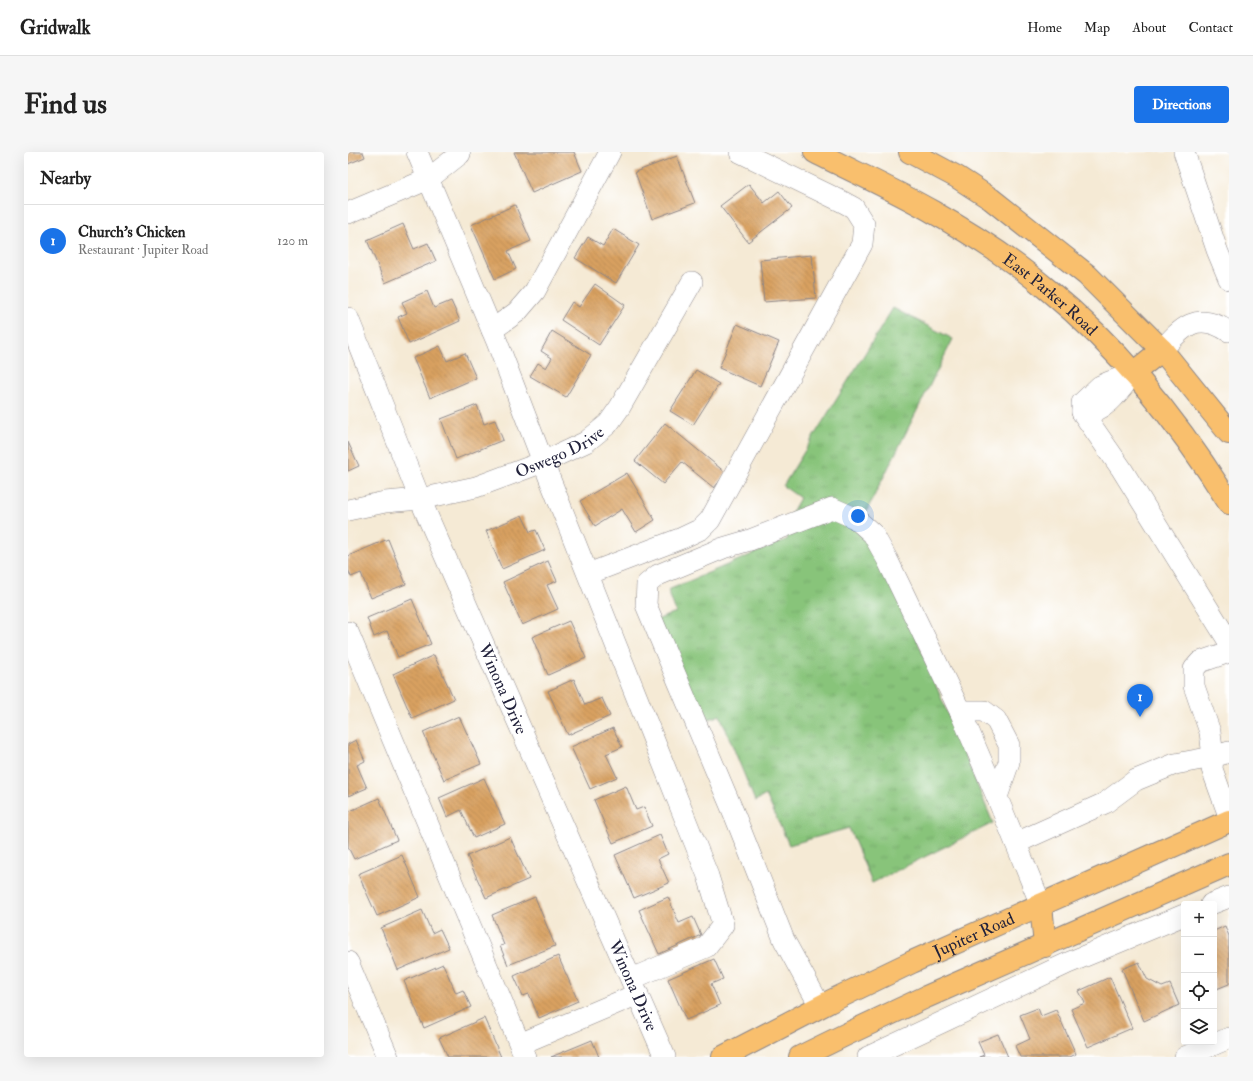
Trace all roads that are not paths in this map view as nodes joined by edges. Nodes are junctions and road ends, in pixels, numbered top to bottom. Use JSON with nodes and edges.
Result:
{"nodes":[{"id":1,"x":417,"y":152,"type":"edge"},
{"id":2,"x":610,"y":152,"type":"edge"},
{"id":3,"x":740,"y":152,"type":"edge"},
{"id":4,"x":815,"y":152,"type":"edge"},
{"id":5,"x":910,"y":152,"type":"edge"},
{"id":6,"x":1184,"y":152,"type":"edge"},
{"id":7,"x":460,"y":154,"type":"dead end"},
{"id":8,"x":428,"y":178,"type":"junction"},
{"id":9,"x":348,"y":213,"type":"edge"},
{"id":10,"x":1229,"y":280,"type":"edge"},
{"id":11,"x":692,"y":282,"type":"dead end"},
{"id":12,"x":348,"y":318,"type":"edge"},
{"id":13,"x":492,"y":330,"type":"junction"},
{"id":14,"x":1229,"y":330,"type":"edge"},
{"id":15,"x":1162,"y":350,"type":"junction"},
{"id":16,"x":1133,"y":373,"type":"junction"},
{"id":17,"x":1229,"y":433,"type":"edge"},
{"id":18,"x":543,"y":462,"type":"junction"},
{"id":19,"x":420,"y":499,"type":"junction"},
{"id":20,"x":1229,"y":503,"type":"edge"},
{"id":21,"x":348,"y":510,"type":"edge"},
{"id":22,"x":588,"y":574,"type":"junction"},
{"id":23,"x":348,"y":632,"type":"edge"},
{"id":24,"x":1229,"y":642,"type":"edge"},
{"id":25,"x":1229,"y":652,"type":"edge"},
{"id":26,"x":960,"y":711,"type":"junction"},
{"id":27,"x":1221,"y":754,"type":"edge"},
{"id":28,"x":997,"y":797,"type":"junction"},
{"id":29,"x":1229,"y":816,"type":"edge"},
{"id":30,"x":1229,"y":821,"type":"edge"},
{"id":31,"x":1016,"y":843,"type":"junction"},
{"id":32,"x":1229,"y":864,"type":"edge"},
{"id":33,"x":1229,"y":897,"type":"edge"},
{"id":34,"x":1217,"y":902,"type":"edge"},
{"id":35,"x":1041,"y":905,"type":"junction"},
{"id":36,"x":1181,"y":916,"type":"edge"},
{"id":37,"x":1045,"y":946,"type":"junction"},
{"id":38,"x":348,"y":962,"type":"edge"},
{"id":39,"x":634,"y":986,"type":"junction"},
{"id":40,"x":820,"y":1006,"type":"junction"},
{"id":41,"x":1229,"y":1038,"type":"edge"},
{"id":42,"x":523,"y":1050,"type":"edge"},
{"id":43,"x":388,"y":1057,"type":"edge"},
{"id":44,"x":665,"y":1057,"type":"edge"},
{"id":45,"x":723,"y":1057,"type":"edge"},
{"id":46,"x":800,"y":1057,"type":"edge"},
{"id":47,"x":868,"y":1057,"type":"edge"},
{"id":48,"x":1185,"y":1057,"type":"edge"}],
"edges":[{"from":1,"to":8,"type":"street"},
{"from":2,"to":13,"type":"street"},
{"from":3,"to":22,"type":"street"},
{"from":4,"to":16,"type":"main road","name":"East Parker Road"},
{"from":5,"to":15,"type":"main road"},
{"from":6,"to":10,"type":"street"},
{"from":7,"to":8,"type":"street"},
{"from":8,"to":9,"type":"street"},
{"from":8,"to":13,"type":"street"},
{"from":11,"to":18,"type":"street","name":"Oswego Drive"},
{"from":12,"to":19,"type":"street","name":"Winona Drive"},
{"from":13,"to":18,"type":"street"},
{"from":14,"to":15,"type":"street"},
{"from":15,"to":16,"type":"main road"},
{"from":15,"to":17,"type":"main road"},
{"from":16,"to":20,"type":"main road","name":"East Parker Road"},
{"from":16,"to":24,"type":"street"},
{"from":18,"to":19,"type":"street","name":"Oswego Drive"},
{"from":18,"to":22,"type":"street"},
{"from":19,"to":21,"type":"street","name":"Oswego Drive"},
{"from":19,"to":39,"type":"street","name":"Winona Drive"},
{"from":22,"to":39,"type":"street"},
{"from":23,"to":42,"type":"street"},
{"from":25,"to":27,"type":"street"},
{"from":26,"to":28,"type":"street"},
{"from":26,"to":28,"type":"street"},
{"from":26,"to":40,"type":"street"},
{"from":27,"to":29,"type":"street"},
{"from":27,"to":31,"type":"street"},
{"from":28,"to":31,"type":"street"},
{"from":30,"to":35,"type":"main road","name":"Jupiter Road"},
{"from":31,"to":35,"type":"street"},
{"from":32,"to":37,"type":"main road"},
{"from":33,"to":34,"type":"street"},
{"from":35,"to":37,"type":"main road"},
{"from":35,"to":40,"type":"main road","name":"Jupiter Road"},
{"from":36,"to":47,"type":"street"},
{"from":37,"to":46,"type":"main road"},
{"from":38,"to":43,"type":"street"},
{"from":39,"to":42,"type":"street"},
{"from":39,"to":44,"type":"street","name":"Winona Drive"},
{"from":40,"to":45,"type":"main road","name":"Jupiter Road"},
{"from":41,"to":48,"type":"street"}]}
